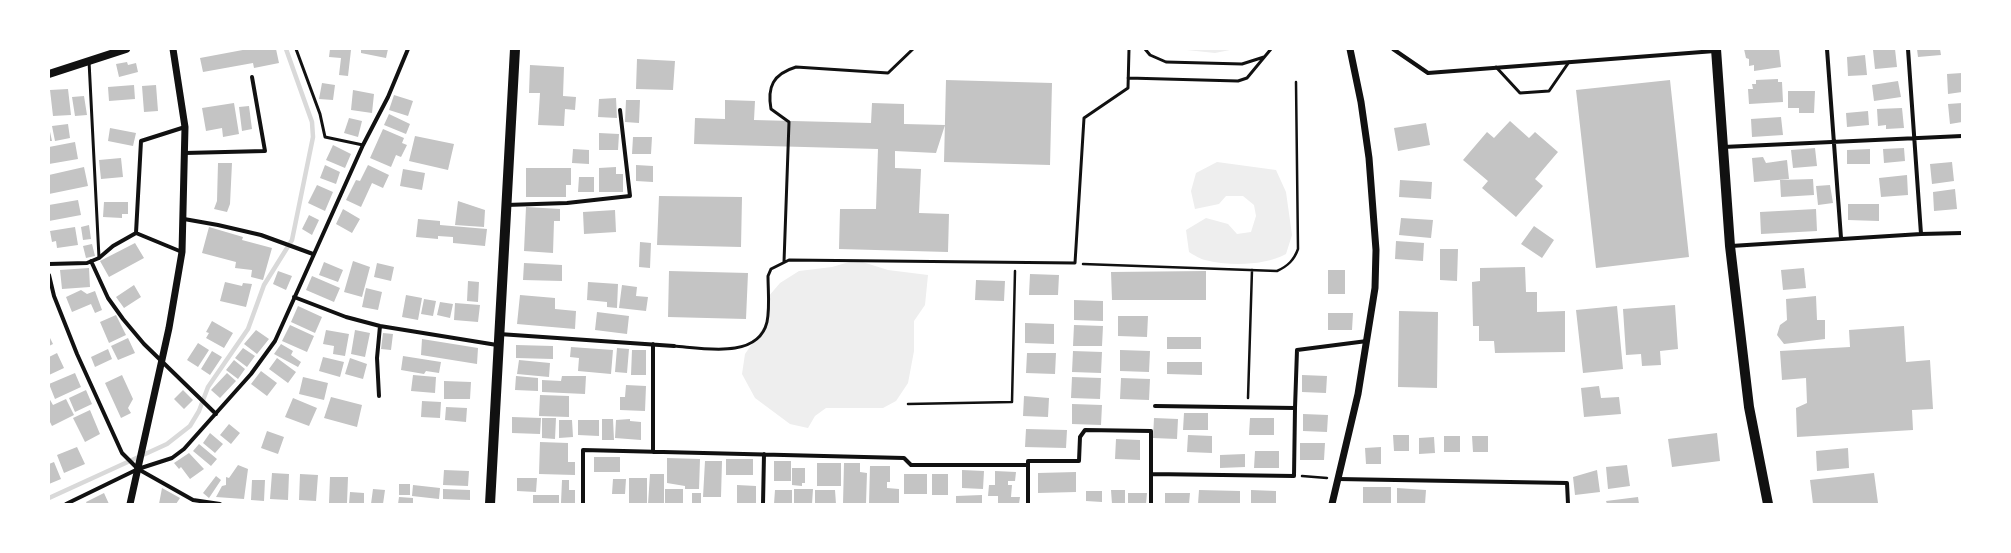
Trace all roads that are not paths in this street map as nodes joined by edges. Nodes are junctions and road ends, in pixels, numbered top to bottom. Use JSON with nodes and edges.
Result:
{"nodes":[{"id":1,"x":126,"y":49,"type":"edge"},
{"id":2,"x":173,"y":49,"type":"edge"},
{"id":3,"x":296,"y":49,"type":"edge"},
{"id":4,"x":408,"y":49,"type":"edge"},
{"id":5,"x":515,"y":49,"type":"edge"},
{"id":6,"x":913,"y":49,"type":"edge"},
{"id":7,"x":1129,"y":49,"type":"edge"},
{"id":8,"x":1145,"y":49,"type":"edge"},
{"id":9,"x":1271,"y":49,"type":"edge"},
{"id":10,"x":1350,"y":49,"type":"edge"},
{"id":11,"x":1393,"y":49,"type":"edge"},
{"id":12,"x":1828,"y":49,"type":"edge"},
{"id":13,"x":1908,"y":49,"type":"edge"},
{"id":14,"x":1716,"y":50,"type":"edge"},
{"id":15,"x":1265,"y":56,"type":"junction"},
{"id":16,"x":90,"y":61,"type":"junction"},
{"id":17,"x":1569,"y":62,"type":"junction"},
{"id":18,"x":1496,"y":67,"type":"junction"},
{"id":19,"x":49,"y":74,"type":"edge"},
{"id":20,"x":252,"y":77,"type":"dead end"},
{"id":21,"x":1128,"y":78,"type":"junction"},
{"id":22,"x":620,"y":110,"type":"dead end"},
{"id":23,"x":185,"y":127,"type":"junction"},
{"id":24,"x":1962,"y":136,"type":"edge"},
{"id":25,"x":1915,"y":137,"type":"junction"},
{"id":26,"x":1835,"y":142,"type":"junction"},
{"id":27,"x":363,"y":145,"type":"junction"},
{"id":28,"x":1722,"y":147,"type":"junction"},
{"id":29,"x":185,"y":152,"type":"junction"},
{"id":30,"x":506,"y":205,"type":"junction"},
{"id":31,"x":184,"y":219,"type":"junction"},
{"id":32,"x":136,"y":232,"type":"junction"},
{"id":33,"x":1962,"y":233,"type":"edge"},
{"id":34,"x":1921,"y":234,"type":"junction"},
{"id":35,"x":1841,"y":238,"type":"junction"},
{"id":36,"x":1730,"y":246,"type":"junction"},
{"id":37,"x":182,"y":252,"type":"junction"},
{"id":38,"x":313,"y":254,"type":"junction"},
{"id":39,"x":99,"y":258,"type":"junction"},
{"id":40,"x":91,"y":261,"type":"junction"},
{"id":41,"x":784,"y":262,"type":"junction"},
{"id":42,"x":49,"y":264,"type":"edge"},
{"id":43,"x":49,"y":275,"type":"edge"},
{"id":44,"x":294,"y":297,"type":"junction"},
{"id":45,"x":380,"y":326,"type":"junction"},
{"id":46,"x":499,"y":334,"type":"junction"},
{"id":47,"x":1367,"y":341,"type":"junction"},
{"id":48,"x":652,"y":344,"type":"junction"},
{"id":49,"x":498,"y":345,"type":"junction"},
{"id":50,"x":674,"y":346,"type":"joint"},
{"id":51,"x":162,"y":360,"type":"junction"},
{"id":52,"x":379,"y":396,"type":"dead end"},
{"id":53,"x":1155,"y":406,"type":"dead end"},
{"id":54,"x":1295,"y":408,"type":"junction"},
{"id":55,"x":216,"y":414,"type":"junction"},
{"id":56,"x":653,"y":452,"type":"junction"},
{"id":57,"x":764,"y":454,"type":"junction"},
{"id":58,"x":1028,"y":465,"type":"junction"},
{"id":59,"x":138,"y":469,"type":"junction"},
{"id":60,"x":1151,"y":474,"type":"junction"},
{"id":61,"x":1338,"y":479,"type":"junction"},
{"id":62,"x":66,"y":504,"type":"edge"},
{"id":63,"x":130,"y":504,"type":"edge"},
{"id":64,"x":220,"y":504,"type":"edge"},
{"id":65,"x":490,"y":504,"type":"edge"},
{"id":66,"x":583,"y":504,"type":"edge"},
{"id":67,"x":764,"y":504,"type":"edge"},
{"id":68,"x":1028,"y":504,"type":"edge"},
{"id":69,"x":1151,"y":504,"type":"edge"},
{"id":70,"x":1332,"y":504,"type":"edge"},
{"id":71,"x":1568,"y":504,"type":"edge"},
{"id":72,"x":1768,"y":504,"type":"edge"}],
"edges":[{"from":1,"to":16,"type":"main road"},
{"from":2,"to":23,"type":"street"},
{"from":3,"to":27,"type":"lane"},
{"from":4,"to":27,"type":"street"},
{"from":5,"to":30,"type":"main road"},
{"from":6,"to":41,"type":"lane"},
{"from":7,"to":21,"type":"lane"},
{"from":8,"to":15,"type":"lane"},
{"from":9,"to":15,"type":"lane"},
{"from":10,"to":47,"type":"street"},
{"from":11,"to":18,"type":"street"},
{"from":12,"to":26,"type":"street"},
{"from":13,"to":25,"type":"street"},
{"from":14,"to":17,"type":"street"},
{"from":14,"to":28,"type":"main road"},
{"from":15,"to":21,"type":"lane"},
{"from":16,"to":19,"type":"main road"},
{"from":16,"to":39,"type":"lane"},
{"from":17,"to":18,"type":"street"},
{"from":17,"to":18,"type":"lane"},
{"from":20,"to":29,"type":"street"},
{"from":21,"to":41,"type":"lane"},
{"from":22,"to":30,"type":"street"},
{"from":23,"to":29,"type":"street"},
{"from":23,"to":32,"type":"street"},
{"from":24,"to":25,"type":"street"},
{"from":25,"to":26,"type":"street"},
{"from":25,"to":34,"type":"street"},
{"from":26,"to":28,"type":"street"},
{"from":26,"to":35,"type":"street"},
{"from":27,"to":38,"type":"street"},
{"from":28,"to":36,"type":"main road"},
{"from":29,"to":31,"type":"street"},
{"from":30,"to":46,"type":"main road"},
{"from":31,"to":37,"type":"street"},
{"from":31,"to":38,"type":"street"},
{"from":32,"to":37,"type":"street"},
{"from":32,"to":39,"type":"street"},
{"from":33,"to":34,"type":"street"},
{"from":34,"to":35,"type":"street"},
{"from":35,"to":36,"type":"street"},
{"from":36,"to":72,"type":"main road"},
{"from":37,"to":51,"type":"street"},
{"from":38,"to":44,"type":"street"},
{"from":39,"to":40,"type":"street"},
{"from":40,"to":42,"type":"street"},
{"from":40,"to":51,"type":"street"},
{"from":41,"to":50,"type":"lane"},
{"from":43,"to":59,"type":"street"},
{"from":44,"to":45,"type":"street"},
{"from":44,"to":55,"type":"street"},
{"from":45,"to":49,"type":"street"},
{"from":45,"to":52,"type":"street"},
{"from":46,"to":48,"type":"street"},
{"from":46,"to":49,"type":"main road"},
{"from":47,"to":54,"type":"street"},
{"from":47,"to":61,"type":"street"},
{"from":48,"to":50,"type":"street"},
{"from":48,"to":56,"type":"street"},
{"from":49,"to":65,"type":"main road"},
{"from":51,"to":55,"type":"street"},
{"from":51,"to":59,"type":"street"},
{"from":53,"to":54,"type":"street"},
{"from":54,"to":60,"type":"street"},
{"from":55,"to":59,"type":"street"},
{"from":56,"to":57,"type":"street"},
{"from":56,"to":66,"type":"street"},
{"from":57,"to":58,"type":"street"},
{"from":57,"to":67,"type":"street"},
{"from":58,"to":60,"type":"street"},
{"from":58,"to":68,"type":"street"},
{"from":59,"to":62,"type":"street"},
{"from":59,"to":63,"type":"street"},
{"from":59,"to":64,"type":"street"},
{"from":60,"to":69,"type":"street"},
{"from":61,"to":70,"type":"street"},
{"from":61,"to":71,"type":"street"}]}
